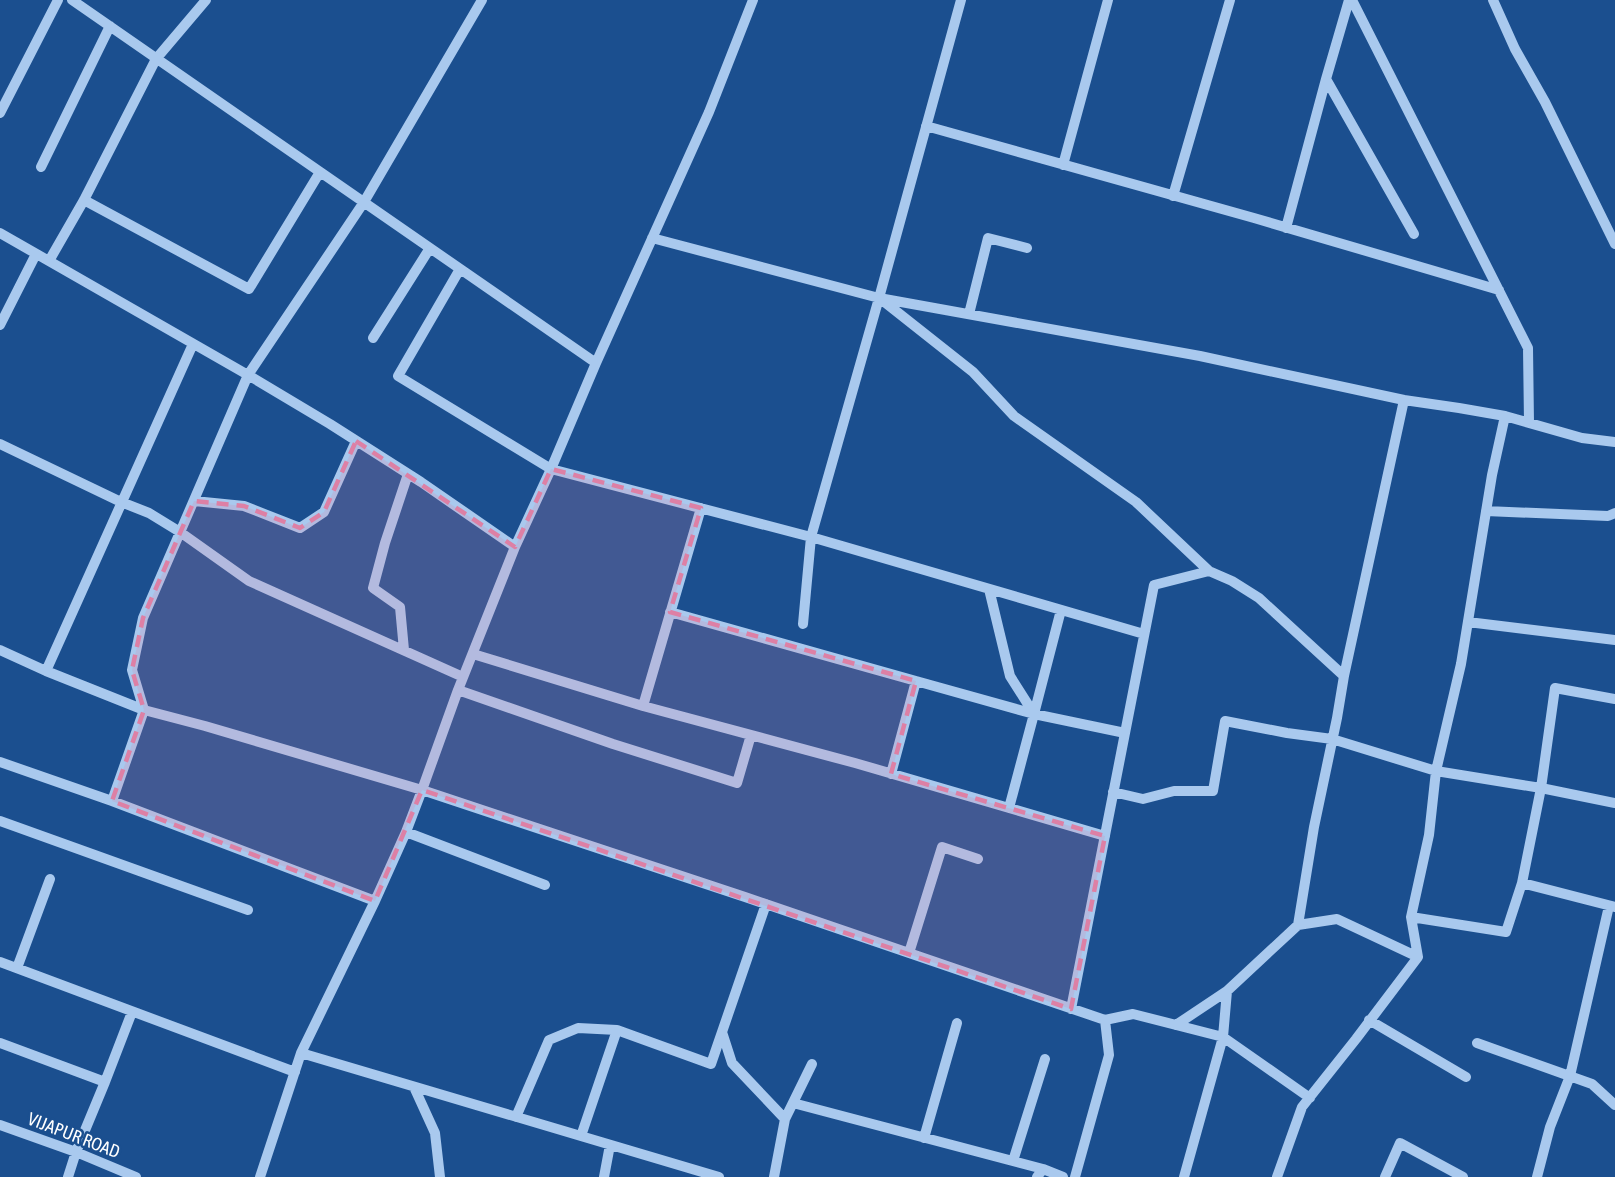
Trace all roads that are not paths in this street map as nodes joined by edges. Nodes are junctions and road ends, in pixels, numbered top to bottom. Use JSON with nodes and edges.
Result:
{"nodes":[{"id":1,"x":58,"y":0,"type":"edge"},
{"id":2,"x":72,"y":0,"type":"edge"},
{"id":3,"x":206,"y":0,"type":"edge"},
{"id":4,"x":482,"y":0,"type":"edge"},
{"id":5,"x":753,"y":0,"type":"edge"},
{"id":6,"x":961,"y":0,"type":"edge"},
{"id":7,"x":1108,"y":0,"type":"edge"},
{"id":8,"x":1230,"y":0,"type":"edge"},
{"id":9,"x":1351,"y":0,"type":"edge"},
{"id":10,"x":1493,"y":0,"type":"edge"},
{"id":11,"x":110,"y":26,"type":"junction"},
{"id":12,"x":156,"y":59,"type":"junction"},
{"id":13,"x":1326,"y":79,"type":"junction"},
{"id":14,"x":0,"y":113,"type":"edge"},
{"id":15,"x":926,"y":126,"type":"junction"},
{"id":16,"x":1063,"y":165,"type":"junction"},
{"id":17,"x":41,"y":167,"type":"dead end"},
{"id":18,"x":320,"y":172,"type":"junction"},
{"id":19,"x":1173,"y":196,"type":"junction"},
{"id":20,"x":84,"y":200,"type":"junction"},
{"id":21,"x":364,"y":202,"type":"junction"},
{"id":22,"x":1286,"y":228,"type":"junction"},
{"id":23,"x":0,"y":233,"type":"edge"},
{"id":24,"x":1414,"y":234,"type":"dead end"},
{"id":25,"x":652,"y":238,"type":"junction"},
{"id":26,"x":1615,"y":244,"type":"edge"},
{"id":27,"x":430,"y":248,"type":"junction"},
{"id":28,"x":1027,"y":248,"type":"dead end"},
{"id":29,"x":36,"y":254,"type":"junction"},
{"id":30,"x":49,"y":261,"type":"junction"},
{"id":31,"x":460,"y":269,"type":"junction"},
{"id":32,"x":1499,"y":290,"type":"junction"},
{"id":33,"x":879,"y":298,"type":"junction"},
{"id":34,"x":969,"y":314,"type":"junction"},
{"id":35,"x":0,"y":325,"type":"edge"},
{"id":36,"x":373,"y":338,"type":"dead end"},
{"id":37,"x":193,"y":344,"type":"junction"},
{"id":38,"x":596,"y":363,"type":"junction"},
{"id":39,"x":248,"y":375,"type":"junction"},
{"id":40,"x":1404,"y":400,"type":"junction"},
{"id":41,"x":1506,"y":416,"type":"junction"},
{"id":42,"x":1529,"y":423,"type":"junction"},
{"id":43,"x":356,"y":441,"type":"junction"},
{"id":44,"x":1615,"y":442,"type":"edge"},
{"id":45,"x":0,"y":444,"type":"edge"},
{"id":46,"x":551,"y":469,"type":"junction"},
{"id":47,"x":408,"y":474,"type":"junction"},
{"id":48,"x":194,"y":501,"type":"junction"},
{"id":49,"x":121,"y":502,"type":"junction"},
{"id":50,"x":700,"y":508,"type":"junction"},
{"id":51,"x":1486,"y":511,"type":"junction"},
{"id":52,"x":1615,"y":513,"type":"edge"},
{"id":53,"x":180,"y":532,"type":"junction"},
{"id":54,"x":811,"y":537,"type":"junction"},
{"id":55,"x":515,"y":547,"type":"junction"},
{"id":56,"x":1209,"y":571,"type":"junction"},
{"id":57,"x":989,"y":589,"type":"junction"},
{"id":58,"x":1061,"y":610,"type":"junction"},
{"id":59,"x":670,"y":612,"type":"junction"},
{"id":60,"x":1468,"y":622,"type":"junction"},
{"id":61,"x":803,"y":624,"type":"dead end"},
{"id":62,"x":1144,"y":634,"type":"junction"},
{"id":63,"x":1615,"y":640,"type":"edge"},
{"id":64,"x":0,"y":650,"type":"edge"},
{"id":65,"x":404,"y":650,"type":"junction"},
{"id":66,"x":473,"y":654,"type":"junction"},
{"id":67,"x":46,"y":671,"type":"junction"},
{"id":68,"x":464,"y":676,"type":"junction"},
{"id":69,"x":1344,"y":676,"type":"junction"},
{"id":70,"x":916,"y":681,"type":"junction"},
{"id":71,"x":458,"y":690,"type":"junction"},
{"id":72,"x":1615,"y":699,"type":"edge"},
{"id":73,"x":643,"y":706,"type":"junction"},
{"id":74,"x":144,"y":710,"type":"junction"},
{"id":75,"x":1034,"y":714,"type":"junction"},
{"id":76,"x":1125,"y":733,"type":"junction"},
{"id":77,"x":750,"y":735,"type":"junction"},
{"id":78,"x":1332,"y":739,"type":"junction"},
{"id":79,"x":0,"y":762,"type":"edge"},
{"id":80,"x":1436,"y":771,"type":"junction"},
{"id":81,"x":891,"y":774,"type":"junction"},
{"id":82,"x":1541,"y":788,"type":"junction"},
{"id":83,"x":422,"y":790,"type":"junction"},
{"id":84,"x":1113,"y":792,"type":"junction"},
{"id":85,"x":112,"y":801,"type":"junction"},
{"id":86,"x":1615,"y":803,"type":"edge"},
{"id":87,"x":1009,"y":808,"type":"junction"},
{"id":88,"x":0,"y":821,"type":"edge"},
{"id":89,"x":406,"y":832,"type":"junction"},
{"id":90,"x":1105,"y":836,"type":"junction"},
{"id":91,"x":978,"y":859,"type":"dead end"},
{"id":92,"x":51,"y":879,"type":"dead end"},
{"id":93,"x":1522,"y":883,"type":"junction"},
{"id":94,"x":545,"y":885,"type":"dead end"},
{"id":95,"x":375,"y":901,"type":"junction"},
{"id":96,"x":766,"y":904,"type":"junction"},
{"id":97,"x":1612,"y":907,"type":"edge"},
{"id":98,"x":248,"y":910,"type":"dead end"},
{"id":99,"x":1411,"y":917,"type":"junction"},
{"id":100,"x":1298,"y":924,"type":"junction"},
{"id":101,"x":909,"y":953,"type":"junction"},
{"id":102,"x":1418,"y":957,"type":"junction"},
{"id":103,"x":0,"y":962,"type":"edge"},
{"id":104,"x":17,"y":968,"type":"junction"},
{"id":105,"x":1227,"y":991,"type":"junction"},
{"id":106,"x":1071,"y":1009,"type":"junction"},
{"id":107,"x":132,"y":1012,"type":"junction"},
{"id":108,"x":1106,"y":1020,"type":"junction"},
{"id":109,"x":1369,"y":1020,"type":"junction"},
{"id":110,"x":957,"y":1023,"type":"dead end"},
{"id":111,"x":1176,"y":1025,"type":"junction"},
{"id":112,"x":617,"y":1030,"type":"junction"},
{"id":113,"x":722,"y":1031,"type":"junction"},
{"id":114,"x":1223,"y":1037,"type":"junction"},
{"id":115,"x":0,"y":1043,"type":"edge"},
{"id":116,"x":1477,"y":1043,"type":"dead end"},
{"id":117,"x":301,"y":1053,"type":"junction"},
{"id":118,"x":1045,"y":1059,"type":"dead end"},
{"id":119,"x":812,"y":1064,"type":"dead end"},
{"id":120,"x":295,"y":1072,"type":"junction"},
{"id":121,"x":1570,"y":1076,"type":"junction"},
{"id":122,"x":1466,"y":1077,"type":"dead end"},
{"id":123,"x":105,"y":1082,"type":"junction"},
{"id":124,"x":414,"y":1087,"type":"junction"},
{"id":125,"x":1310,"y":1098,"type":"junction"},
{"id":126,"x":793,"y":1103,"type":"junction"},
{"id":127,"x":1615,"y":1106,"type":"edge"},
{"id":128,"x":516,"y":1117,"type":"junction"},
{"id":129,"x":785,"y":1119,"type":"junction"},
{"id":130,"x":0,"y":1125,"type":"edge"},
{"id":131,"x":581,"y":1136,"type":"junction"},
{"id":132,"x":924,"y":1138,"type":"junction"},
{"id":133,"x":610,"y":1145,"type":"junction"},
{"id":134,"x":76,"y":1152,"type":"junction"},
{"id":135,"x":1013,"y":1161,"type":"junction"},
{"id":136,"x":1040,"y":1173,"type":"edge"},
{"id":137,"x":68,"y":1177,"type":"edge"},
{"id":138,"x":136,"y":1177,"type":"edge"},
{"id":139,"x":260,"y":1177,"type":"edge"},
{"id":140,"x":440,"y":1177,"type":"edge"},
{"id":141,"x":604,"y":1177,"type":"edge"},
{"id":142,"x":719,"y":1177,"type":"edge"},
{"id":143,"x":774,"y":1177,"type":"edge"},
{"id":144,"x":1063,"y":1177,"type":"edge"},
{"id":145,"x":1075,"y":1177,"type":"edge"},
{"id":146,"x":1184,"y":1177,"type":"edge"},
{"id":147,"x":1277,"y":1177,"type":"edge"},
{"id":148,"x":1385,"y":1177,"type":"edge"},
{"id":149,"x":1463,"y":1177,"type":"edge"},
{"id":150,"x":1537,"y":1177,"type":"edge"}],
"edges":[{"from":1,"to":14,"type":"street"},
{"from":2,"to":11,"type":"street"},
{"from":3,"to":12,"type":"street"},
{"from":4,"to":21,"type":"street"},
{"from":5,"to":25,"type":"street"},
{"from":6,"to":15,"type":"street"},
{"from":7,"to":16,"type":"street"},
{"from":8,"to":19,"type":"street"},
{"from":9,"to":13,"type":"street"},
{"from":9,"to":32,"type":"street"},
{"from":10,"to":26,"type":"street"},
{"from":11,"to":12,"type":"street"},
{"from":11,"to":17,"type":"street"},
{"from":12,"to":18,"type":"street"},
{"from":12,"to":20,"type":"street"},
{"from":13,"to":22,"type":"street"},
{"from":13,"to":24,"type":"street"},
{"from":15,"to":16,"type":"street"},
{"from":15,"to":33,"type":"street"},
{"from":16,"to":19,"type":"street"},
{"from":18,"to":20,"type":"street"},
{"from":18,"to":21,"type":"street"},
{"from":19,"to":22,"type":"street"},
{"from":20,"to":30,"type":"street"},
{"from":21,"to":27,"type":"street"},
{"from":21,"to":39,"type":"street"},
{"from":22,"to":32,"type":"street"},
{"from":23,"to":29,"type":"street"},
{"from":25,"to":33,"type":"street"},
{"from":25,"to":38,"type":"street"},
{"from":27,"to":31,"type":"street"},
{"from":27,"to":36,"type":"street"},
{"from":28,"to":34,"type":"street"},
{"from":29,"to":30,"type":"street"},
{"from":29,"to":35,"type":"street"},
{"from":30,"to":37,"type":"street"},
{"from":31,"to":38,"type":"street"},
{"from":31,"to":46,"type":"street"},
{"from":32,"to":42,"type":"street"},
{"from":33,"to":34,"type":"street"},
{"from":33,"to":54,"type":"street"},
{"from":33,"to":56,"type":"street"},
{"from":34,"to":40,"type":"street"},
{"from":37,"to":39,"type":"street"},
{"from":37,"to":49,"type":"street"},
{"from":38,"to":46,"type":"street"},
{"from":39,"to":43,"type":"street"},
{"from":39,"to":48,"type":"street"},
{"from":40,"to":41,"type":"street"},
{"from":40,"to":69,"type":"street"},
{"from":41,"to":42,"type":"street"},
{"from":41,"to":51,"type":"street"},
{"from":42,"to":44,"type":"street"},
{"from":43,"to":47,"type":"street"},
{"from":43,"to":48,"type":"street"},
{"from":45,"to":49,"type":"street"},
{"from":46,"to":50,"type":"street"},
{"from":46,"to":55,"type":"street"},
{"from":47,"to":55,"type":"street"},
{"from":47,"to":65,"type":"street"},
{"from":48,"to":53,"type":"street"},
{"from":49,"to":53,"type":"street"},
{"from":49,"to":67,"type":"street"},
{"from":50,"to":54,"type":"street"},
{"from":50,"to":59,"type":"street"},
{"from":51,"to":52,"type":"street"},
{"from":51,"to":60,"type":"street"},
{"from":53,"to":65,"type":"street"},
{"from":53,"to":74,"type":"street"},
{"from":54,"to":57,"type":"street"},
{"from":54,"to":61,"type":"street"},
{"from":55,"to":66,"type":"street"},
{"from":56,"to":62,"type":"street"},
{"from":56,"to":69,"type":"street"},
{"from":57,"to":58,"type":"street"},
{"from":57,"to":75,"type":"street"},
{"from":58,"to":62,"type":"street"},
{"from":58,"to":75,"type":"street"},
{"from":59,"to":70,"type":"street"},
{"from":59,"to":73,"type":"street"},
{"from":60,"to":63,"type":"street"},
{"from":60,"to":80,"type":"street"},
{"from":62,"to":76,"type":"street"},
{"from":64,"to":67,"type":"street"},
{"from":65,"to":68,"type":"street"},
{"from":66,"to":68,"type":"street"},
{"from":66,"to":73,"type":"street"},
{"from":67,"to":74,"type":"street"},
{"from":68,"to":71,"type":"street"},
{"from":69,"to":78,"type":"street"},
{"from":70,"to":75,"type":"street"},
{"from":70,"to":81,"type":"street"},
{"from":71,"to":77,"type":"street"},
{"from":71,"to":83,"type":"street"},
{"from":72,"to":82,"type":"street"},
{"from":73,"to":77,"type":"street"},
{"from":74,"to":83,"type":"street"},
{"from":74,"to":85,"type":"street"},
{"from":75,"to":76,"type":"street"},
{"from":75,"to":87,"type":"street"},
{"from":76,"to":84,"type":"street"},
{"from":77,"to":81,"type":"street"},
{"from":78,"to":80,"type":"street"},
{"from":78,"to":84,"type":"street"},
{"from":78,"to":100,"type":"street"},
{"from":79,"to":85,"type":"street"},
{"from":80,"to":82,"type":"street"},
{"from":80,"to":99,"type":"street"},
{"from":81,"to":87,"type":"street"},
{"from":82,"to":86,"type":"street"},
{"from":82,"to":93,"type":"street"},
{"from":83,"to":89,"type":"street"},
{"from":83,"to":96,"type":"street"},
{"from":84,"to":90,"type":"street"},
{"from":85,"to":95,"type":"street"},
{"from":87,"to":90,"type":"street"},
{"from":88,"to":98,"type":"street"},
{"from":89,"to":94,"type":"street"},
{"from":89,"to":95,"type":"street"},
{"from":90,"to":106,"type":"street"},
{"from":91,"to":101,"type":"street"},
{"from":92,"to":104,"type":"street"},
{"from":93,"to":97,"type":"street"},
{"from":93,"to":99,"type":"street"},
{"from":95,"to":117,"type":"street"},
{"from":96,"to":101,"type":"street"},
{"from":96,"to":113,"type":"street"},
{"from":97,"to":121,"type":"street"},
{"from":99,"to":102,"type":"street"},
{"from":100,"to":102,"type":"street"},
{"from":100,"to":105,"type":"street"},
{"from":101,"to":106,"type":"street"},
{"from":102,"to":109,"type":"street"},
{"from":103,"to":104,"type":"street"},
{"from":104,"to":107,"type":"street"},
{"from":105,"to":111,"type":"street"},
{"from":105,"to":114,"type":"street"},
{"from":106,"to":108,"type":"street"},
{"from":107,"to":120,"type":"street"},
{"from":107,"to":123,"type":"street"},
{"from":108,"to":111,"type":"street"},
{"from":108,"to":145,"type":"street"},
{"from":109,"to":122,"type":"street"},
{"from":109,"to":125,"type":"street"},
{"from":110,"to":132,"type":"street"},
{"from":111,"to":114,"type":"street"},
{"from":112,"to":113,"type":"street"},
{"from":112,"to":128,"type":"street"},
{"from":112,"to":131,"type":"street"},
{"from":113,"to":129,"type":"street"},
{"from":114,"to":125,"type":"street"},
{"from":114,"to":146,"type":"street"},
{"from":115,"to":123,"type":"street"},
{"from":116,"to":121,"type":"street"},
{"from":117,"to":120,"type":"street"},
{"from":117,"to":124,"type":"street"},
{"from":118,"to":135,"type":"street"},
{"from":119,"to":126,"type":"street"},
{"from":120,"to":139,"type":"street"},
{"from":121,"to":127,"type":"street"},
{"from":121,"to":150,"type":"street"},
{"from":123,"to":134,"type":"street"},
{"from":124,"to":128,"type":"street"},
{"from":124,"to":140,"type":"street"},
{"from":125,"to":147,"type":"street"},
{"from":126,"to":129,"type":"street"},
{"from":126,"to":132,"type":"street"},
{"from":128,"to":131,"type":"street"},
{"from":129,"to":143,"type":"street"},
{"from":130,"to":134,"type":"street","name":"VIJAPUR ROAD"},
{"from":131,"to":133,"type":"street"},
{"from":132,"to":135,"type":"street"},
{"from":133,"to":141,"type":"street"},
{"from":133,"to":142,"type":"street"},
{"from":134,"to":137,"type":"street"},
{"from":134,"to":138,"type":"street","name":"VIJAPUR ROAD"},
{"from":135,"to":136,"type":"street"},
{"from":136,"to":144,"type":"street"},
{"from":148,"to":149,"type":"street"}]}
